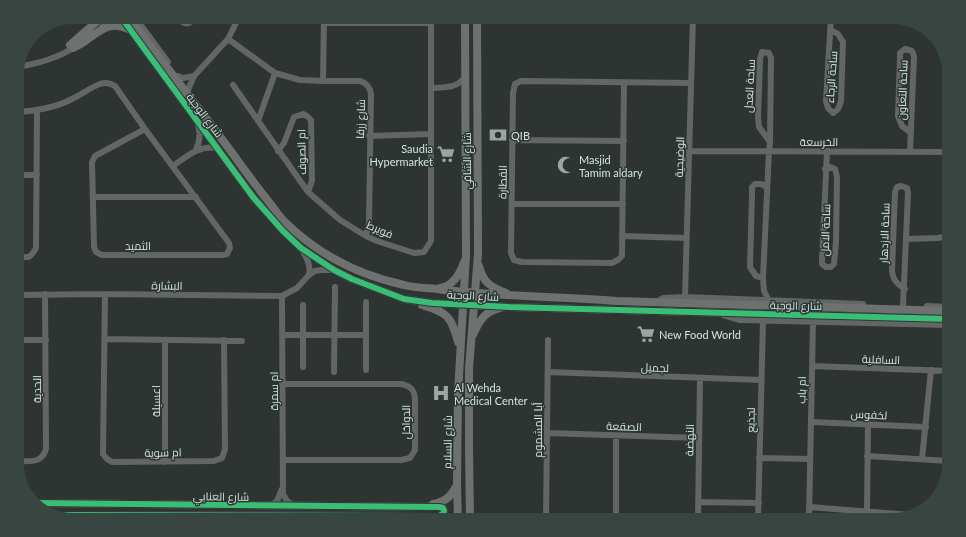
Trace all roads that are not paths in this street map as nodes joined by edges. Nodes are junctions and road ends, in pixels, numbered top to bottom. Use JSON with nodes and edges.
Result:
{"nodes":[{"id":1,"x":94,"y":24,"type":"edge"},
{"id":2,"x":100,"y":24,"type":"edge"},
{"id":3,"x":106,"y":24,"type":"edge"},
{"id":4,"x":125,"y":24,"type":"edge"},
{"id":5,"x":133,"y":24,"type":"edge"},
{"id":6,"x":140,"y":24,"type":"edge"},
{"id":7,"x":236,"y":24,"type":"edge"},
{"id":8,"x":324,"y":24,"type":"edge"},
{"id":9,"x":431,"y":24,"type":"edge"},
{"id":10,"x":465,"y":24,"type":"edge"},
{"id":11,"x":477,"y":24,"type":"edge"},
{"id":12,"x":693,"y":24,"type":"edge"},
{"id":13,"x":831,"y":24,"type":"edge"},
{"id":14,"x":130,"y":30,"type":"junction"},
{"id":15,"x":831,"y":30,"type":"junction"},
{"id":16,"x":228,"y":39,"type":"junction"},
{"id":17,"x":72,"y":47,"type":"junction"},
{"id":18,"x":25,"y":66,"type":"edge"},
{"id":19,"x":275,"y":73,"type":"junction"},
{"id":20,"x":178,"y":76,"type":"junction"},
{"id":21,"x":194,"y":76,"type":"junction"},
{"id":22,"x":465,"y":77,"type":"junction"},
{"id":23,"x":323,"y":81,"type":"junction"},
{"id":24,"x":624,"y":82,"type":"junction"},
{"id":25,"x":691,"y":83,"type":"junction"},
{"id":26,"x":233,"y":85,"type":"dead end"},
{"id":27,"x":453,"y":87,"type":"junction"},
{"id":28,"x":431,"y":88,"type":"junction"},
{"id":29,"x":188,"y":90,"type":"junction"},
{"id":30,"x":465,"y":96,"type":"junction"},
{"id":31,"x":37,"y":111,"type":"junction"},
{"id":32,"x":24,"y":112,"type":"edge"},
{"id":33,"x":258,"y":122,"type":"junction"},
{"id":34,"x":198,"y":123,"type":"junction"},
{"id":35,"x":145,"y":129,"type":"junction"},
{"id":36,"x":910,"y":132,"type":"junction"},
{"id":37,"x":431,"y":134,"type":"junction"},
{"id":38,"x":369,"y":136,"type":"junction"},
{"id":39,"x":512,"y":140,"type":"junction"},
{"id":40,"x":624,"y":141,"type":"junction"},
{"id":41,"x":224,"y":142,"type":"junction"},
{"id":42,"x":770,"y":142,"type":"junction"},
{"id":43,"x":217,"y":148,"type":"junction"},
{"id":44,"x":196,"y":150,"type":"junction"},
{"id":45,"x":278,"y":151,"type":"junction"},
{"id":46,"x":689,"y":151,"type":"junction"},
{"id":47,"x":769,"y":151,"type":"junction"},
{"id":48,"x":827,"y":151,"type":"junction"},
{"id":49,"x":910,"y":152,"type":"junction"},
{"id":50,"x":942,"y":152,"type":"edge"},
{"id":51,"x":173,"y":166,"type":"junction"},
{"id":52,"x":825,"y":168,"type":"junction"},
{"id":53,"x":24,"y":175,"type":"edge"},
{"id":54,"x":37,"y":175,"type":"junction"},
{"id":55,"x":767,"y":187,"type":"junction"},
{"id":56,"x":308,"y":192,"type":"junction"},
{"id":57,"x":94,"y":197,"type":"junction"},
{"id":58,"x":196,"y":197,"type":"junction"},
{"id":59,"x":512,"y":204,"type":"junction"},
{"id":60,"x":623,"y":204,"type":"junction"},
{"id":61,"x":466,"y":212,"type":"junction"},
{"id":62,"x":366,"y":236,"type":"junction"},
{"id":63,"x":622,"y":236,"type":"junction"},
{"id":64,"x":942,"y":237,"type":"edge"},
{"id":65,"x":686,"y":238,"type":"junction"},
{"id":66,"x":906,"y":239,"type":"junction"},
{"id":67,"x":301,"y":248,"type":"junction"},
{"id":68,"x":478,"y":254,"type":"junction"},
{"id":69,"x":466,"y":255,"type":"junction"},
{"id":70,"x":24,"y":257,"type":"edge"},
{"id":71,"x":334,"y":270,"type":"junction"},
{"id":72,"x":309,"y":275,"type":"junction"},
{"id":73,"x":763,"y":278,"type":"junction"},
{"id":74,"x":335,"y":287,"type":"dead end"},
{"id":75,"x":764,"y":287,"type":"junction"},
{"id":76,"x":435,"y":289,"type":"junction"},
{"id":77,"x":905,"y":289,"type":"junction"},
{"id":78,"x":381,"y":290,"type":"junction"},
{"id":79,"x":24,"y":294,"type":"edge"},
{"id":80,"x":45,"y":294,"type":"junction"},
{"id":81,"x":105,"y":294,"type":"junction"},
{"id":82,"x":282,"y":296,"type":"junction"},
{"id":83,"x":514,"y":296,"type":"junction"},
{"id":84,"x":684,"y":297,"type":"junction"},
{"id":85,"x":468,"y":298,"type":"junction"},
{"id":86,"x":404,"y":299,"type":"junction"},
{"id":87,"x":617,"y":301,"type":"junction"},
{"id":88,"x":757,"y":301,"type":"junction"},
{"id":89,"x":769,"y":301,"type":"junction"},
{"id":90,"x":366,"y":302,"type":"dead end"},
{"id":91,"x":655,"y":302,"type":"junction"},
{"id":92,"x":303,"y":305,"type":"dead end"},
{"id":93,"x":903,"y":306,"type":"junction"},
{"id":94,"x":508,"y":307,"type":"junction"},
{"id":95,"x":942,"y":307,"type":"edge"},
{"id":96,"x":942,"y":311,"type":"edge"},
{"id":97,"x":716,"y":313,"type":"junction"},
{"id":98,"x":942,"y":319,"type":"edge"},
{"id":99,"x":762,"y":320,"type":"junction"},
{"id":100,"x":813,"y":321,"type":"junction"},
{"id":101,"x":942,"y":325,"type":"edge"},
{"id":102,"x":283,"y":335,"type":"junction"},
{"id":103,"x":303,"y":335,"type":"junction"},
{"id":104,"x":334,"y":335,"type":"junction"},
{"id":105,"x":365,"y":335,"type":"junction"},
{"id":106,"x":105,"y":339,"type":"junction"},
{"id":107,"x":24,"y":340,"type":"edge"},
{"id":108,"x":46,"y":340,"type":"junction"},
{"id":109,"x":165,"y":340,"type":"junction"},
{"id":110,"x":224,"y":340,"type":"junction"},
{"id":111,"x":548,"y":340,"type":"dead end"},
{"id":112,"x":242,"y":341,"type":"dead end"},
{"id":113,"x":471,"y":341,"type":"junction"},
{"id":114,"x":460,"y":346,"type":"junction"},
{"id":115,"x":303,"y":366,"type":"dead end"},
{"id":116,"x":812,"y":366,"type":"junction"},
{"id":117,"x":469,"y":369,"type":"junction"},
{"id":118,"x":366,"y":370,"type":"dead end"},
{"id":119,"x":931,"y":370,"type":"junction"},
{"id":120,"x":942,"y":371,"type":"edge"},
{"id":121,"x":334,"y":372,"type":"dead end"},
{"id":122,"x":548,"y":372,"type":"junction"},
{"id":123,"x":700,"y":378,"type":"junction"},
{"id":124,"x":761,"y":380,"type":"junction"},
{"id":125,"x":282,"y":384,"type":"junction"},
{"id":126,"x":811,"y":422,"type":"junction"},
{"id":127,"x":868,"y":424,"type":"junction"},
{"id":128,"x":926,"y":427,"type":"junction"},
{"id":129,"x":547,"y":433,"type":"junction"},
{"id":130,"x":616,"y":436,"type":"junction"},
{"id":131,"x":699,"y":438,"type":"junction"},
{"id":132,"x":866,"y":456,"type":"junction"},
{"id":133,"x":759,"y":458,"type":"junction"},
{"id":134,"x":810,"y":459,"type":"junction"},
{"id":135,"x":922,"y":459,"type":"junction"},
{"id":136,"x":283,"y":460,"type":"junction"},
{"id":137,"x":942,"y":460,"type":"edge"},
{"id":138,"x":24,"y":461,"type":"edge"},
{"id":139,"x":165,"y":462,"type":"junction"},
{"id":140,"x":457,"y":484,"type":"junction"},
{"id":141,"x":283,"y":486,"type":"junction"},
{"id":142,"x":698,"y":502,"type":"junction"},
{"id":143,"x":43,"y":503,"type":"edge"},
{"id":144,"x":758,"y":503,"type":"junction"},
{"id":145,"x":270,"y":506,"type":"junction"},
{"id":146,"x":294,"y":506,"type":"junction"},
{"id":147,"x":406,"y":507,"type":"junction"},
{"id":148,"x":809,"y":507,"type":"junction"},
{"id":149,"x":867,"y":511,"type":"junction"},
{"id":150,"x":443,"y":513,"type":"edge"},
{"id":151,"x":458,"y":513,"type":"edge"},
{"id":152,"x":470,"y":513,"type":"edge"},
{"id":153,"x":546,"y":513,"type":"edge"},
{"id":154,"x":616,"y":513,"type":"edge"},
{"id":155,"x":698,"y":513,"type":"edge"},
{"id":156,"x":758,"y":513,"type":"edge"},
{"id":157,"x":809,"y":513,"type":"edge"},
{"id":158,"x":890,"y":513,"type":"edge"}],
"edges":[{"from":1,"to":17,"type":"street"},
{"from":2,"to":17,"type":"street"},
{"from":3,"to":17,"type":"street"},
{"from":4,"to":14,"type":"street","name":"شارع الوجبة"},
{"from":5,"to":41,"type":"street","name":"شارع الوجبة"},
{"from":6,"to":20,"type":"street","name":"شارع الوجبة"},
{"from":7,"to":16,"type":"street"},
{"from":8,"to":23,"type":"street"},
{"from":9,"to":28,"type":"street","name":"فويرط"},
{"from":10,"to":22,"type":"street","name":"شارع الشافي"},
{"from":11,"to":68,"type":"street","name":"شارع الشافي"},
{"from":12,"to":25,"type":"street","name":"الوضيحية"},
{"from":13,"to":15,"type":"street","name":"ساحة الرجاء"},
{"from":14,"to":17,"type":"street"},
{"from":14,"to":34,"type":"street","name":"شارع الوجبة"},
{"from":15,"to":15,"type":"street","name":"ساحة الرجاء"},
{"from":16,"to":19,"type":"street","name":"شارع زرقا"},
{"from":16,"to":21,"type":"street"},
{"from":17,"to":18,"type":"street"},
{"from":19,"to":23,"type":"street","name":"شارع زرقا"},
{"from":19,"to":33,"type":"street"},
{"from":20,"to":21,"type":"street"},
{"from":20,"to":29,"type":"street","name":"شارع الوجبة"},
{"from":21,"to":29,"type":"street"},
{"from":22,"to":27,"type":"street"},
{"from":22,"to":30,"type":"street","name":"شارع الشافي"},
{"from":23,"to":38,"type":"street","name":"شارع زرقا"},
{"from":24,"to":25,"type":"street","name":"القطارة"},
{"from":24,"to":39,"type":"street","name":"القطارة"},
{"from":24,"to":40,"type":"street","name":"القطارة"},
{"from":25,"to":46,"type":"street","name":"الوضيحية"},
{"from":26,"to":33,"type":"street","name":"فويرط"},
{"from":27,"to":28,"type":"street"},
{"from":27,"to":30,"type":"street"},
{"from":28,"to":37,"type":"street","name":"فويرط"},
{"from":29,"to":41,"type":"street","name":"شارع الوجبة"},
{"from":30,"to":61,"type":"street","name":"شارع الشافي"},
{"from":31,"to":32,"type":"street","name":"الثميد"},
{"from":31,"to":35,"type":"street","name":"الثميد"},
{"from":31,"to":54,"type":"street"},
{"from":33,"to":45,"type":"street","name":"فويرط"},
{"from":34,"to":43,"type":"street","name":"شارع الوجبة"},
{"from":34,"to":44,"type":"street"},
{"from":35,"to":51,"type":"street","name":"الثميد"},
{"from":35,"to":57,"type":"street","name":"الثميد"},
{"from":36,"to":36,"type":"street","name":"ساحة التعاون"},
{"from":36,"to":49,"type":"street","name":"ساحة التعاون"},
{"from":37,"to":38,"type":"street"},
{"from":37,"to":62,"type":"street","name":"فويرط"},
{"from":38,"to":62,"type":"street","name":"شارع زرقا"},
{"from":39,"to":40,"type":"street"},
{"from":39,"to":59,"type":"street","name":"القطارة"},
{"from":40,"to":60,"type":"street","name":"القطارة"},
{"from":41,"to":76,"type":"street","name":"شارع الوجبة"},
{"from":42,"to":42,"type":"street","name":"ساحة العدل"},
{"from":42,"to":47,"type":"street","name":"ساحة العدل"},
{"from":43,"to":44,"type":"street"},
{"from":43,"to":67,"type":"street","name":"شارع الوجبة"},
{"from":44,"to":51,"type":"street"},
{"from":45,"to":56,"type":"street","name":"فويرط"},
{"from":45,"to":56,"type":"street","name":"ام الصوف"},
{"from":46,"to":47,"type":"street","name":"الخرسعة"},
{"from":46,"to":65,"type":"street","name":"الوضيحية"},
{"from":47,"to":48,"type":"street","name":"الخرسعة"},
{"from":47,"to":55,"type":"street","name":"ساحة العدل"},
{"from":48,"to":49,"type":"street","name":"الخرسعة"},
{"from":48,"to":52,"type":"street","name":"ساحة الامل"},
{"from":49,"to":50,"type":"street","name":"الخرسعة"},
{"from":51,"to":58,"type":"street","name":"الثميد"},
{"from":52,"to":52,"type":"street","name":"ساحة الامل"},
{"from":53,"to":54,"type":"street"},
{"from":54,"to":70,"type":"street"},
{"from":55,"to":73,"type":"street","name":"ساحة العدل"},
{"from":55,"to":73,"type":"street"},
{"from":56,"to":62,"type":"street","name":"فويرط"},
{"from":57,"to":58,"type":"street"},
{"from":57,"to":58,"type":"street","name":"الثميد"},
{"from":59,"to":60,"type":"street"},
{"from":59,"to":63,"type":"street","name":"القطارة"},
{"from":60,"to":63,"type":"street","name":"القطارة"},
{"from":61,"to":69,"type":"street","name":"شارع الشافي"},
{"from":61,"to":85,"type":"street"},
{"from":63,"to":65,"type":"street"},
{"from":64,"to":66,"type":"street"},
{"from":65,"to":84,"type":"street","name":"الوضيحية"},
{"from":66,"to":77,"type":"street","name":"ساحة الازدهار"},
{"from":66,"to":77,"type":"street","name":"ساحة الازدهار"},
{"from":67,"to":71,"type":"street","name":"شارع الوجبة"},
{"from":67,"to":72,"type":"street"},
{"from":68,"to":83,"type":"street"},
{"from":68,"to":85,"type":"street","name":"شارع الشافي"},
{"from":69,"to":76,"type":"street"},
{"from":69,"to":85,"type":"street","name":"شارع الشافي"},
{"from":71,"to":72,"type":"street"},
{"from":71,"to":78,"type":"street","name":"شارع الوجبة"},
{"from":72,"to":82,"type":"street"},
{"from":73,"to":75,"type":"street","name":"ساحة العدل"},
{"from":74,"to":104,"type":"street"},
{"from":75,"to":88,"type":"street"},
{"from":75,"to":89,"type":"street","name":"ساحة العدل"},
{"from":76,"to":85,"type":"street","name":"شارع الوجبة"},
{"from":77,"to":93,"type":"street","name":"ساحة الازدهار"},
{"from":78,"to":85,"type":"street"},
{"from":78,"to":86,"type":"street","name":"شارع الوجبة"},
{"from":79,"to":80,"type":"street","name":"البشارة"},
{"from":80,"to":81,"type":"street","name":"البشارة"},
{"from":80,"to":108,"type":"street","name":"الحدية"},
{"from":81,"to":82,"type":"street","name":"البشارة"},
{"from":81,"to":106,"type":"street","name":"ام سوية"},
{"from":82,"to":102,"type":"street","name":"ام سمرة"},
{"from":83,"to":85,"type":"street","name":"شارع الوجبة"},
{"from":83,"to":87,"type":"street","name":"شارع الوجبة"},
{"from":84,"to":88,"type":"street","name":"شارع الوجبة"},
{"from":84,"to":91,"type":"street","name":"شارع الوجبة"},
{"from":85,"to":86,"type":"street","name":"شارع الوجبة"},
{"from":85,"to":87,"type":"street"},
{"from":85,"to":94,"type":"street","name":"شارع الوجبة"},
{"from":85,"to":113,"type":"street","name":"شارع السلام"},
{"from":85,"to":114,"type":"street","name":"شارع السلام"},
{"from":85,"to":117,"type":"street"},
{"from":86,"to":114,"type":"street"},
{"from":87,"to":91,"type":"street","name":"شارع الوجبة"},
{"from":88,"to":89,"type":"street","name":"شارع الوجبة"},
{"from":89,"to":93,"type":"street","name":"شارع الوجبة"},
{"from":90,"to":105,"type":"street"},
{"from":91,"to":96,"type":"street","name":"شارع الوجبة"},
{"from":92,"to":103,"type":"street"},
{"from":93,"to":95,"type":"street","name":"شارع الوجبة"},
{"from":94,"to":97,"type":"street","name":"شارع الوجبة"},
{"from":94,"to":113,"type":"street"},
{"from":97,"to":98,"type":"street","name":"شارع الوجبة"},
{"from":97,"to":99,"type":"street","name":"شارع الوجبة"},
{"from":99,"to":100,"type":"street","name":"شارع الوجبة"},
{"from":99,"to":124,"type":"street","name":"لجذيع"},
{"from":100,"to":101,"type":"street","name":"شارع الوجبة"},
{"from":100,"to":116,"type":"street","name":"ام باب"},
{"from":102,"to":103,"type":"street"},
{"from":102,"to":125,"type":"street","name":"ام سمرة"},
{"from":103,"to":104,"type":"street"},
{"from":103,"to":115,"type":"street"},
{"from":104,"to":105,"type":"street"},
{"from":104,"to":121,"type":"street"},
{"from":105,"to":118,"type":"street"},
{"from":106,"to":109,"type":"street"},
{"from":106,"to":139,"type":"street","name":"ام سوية"},
{"from":107,"to":108,"type":"street"},
{"from":108,"to":138,"type":"street","name":"الحدية"},
{"from":109,"to":110,"type":"street"},
{"from":109,"to":139,"type":"street","name":"اعسيلة"},
{"from":110,"to":112,"type":"street"},
{"from":110,"to":139,"type":"street","name":"ام سوية"},
{"from":111,"to":122,"type":"street","name":"أبا المشموم"},
{"from":113,"to":117,"type":"street","name":"شارع السلام"},
{"from":114,"to":140,"type":"street","name":"شارع السلام"},
{"from":116,"to":119,"type":"street","name":"السافلية"},
{"from":116,"to":126,"type":"street","name":"ام باب"},
{"from":117,"to":152,"type":"street","name":"شارع السلام"},
{"from":119,"to":120,"type":"street","name":"السافلية"},
{"from":119,"to":128,"type":"street"},
{"from":122,"to":123,"type":"street","name":"لجميل"},
{"from":122,"to":129,"type":"street","name":"أبا المشموم"},
{"from":123,"to":124,"type":"street","name":"لجميل"},
{"from":123,"to":131,"type":"street","name":"النهضة"},
{"from":124,"to":133,"type":"street","name":"لجذيع"},
{"from":125,"to":136,"type":"street","name":"ام سمرة"},
{"from":125,"to":136,"type":"street","name":"الدواخل"},
{"from":126,"to":127,"type":"street","name":"لخفوس"},
{"from":126,"to":134,"type":"street","name":"ام باب"},
{"from":127,"to":128,"type":"street","name":"لخفوس"},
{"from":127,"to":132,"type":"street"},
{"from":128,"to":135,"type":"street"},
{"from":129,"to":130,"type":"street","name":"الصقعة"},
{"from":129,"to":153,"type":"street","name":"أبا المشموم"},
{"from":130,"to":131,"type":"street","name":"الصقعة"},
{"from":130,"to":154,"type":"street"},
{"from":131,"to":142,"type":"street","name":"النهضة"},
{"from":132,"to":135,"type":"street"},
{"from":132,"to":149,"type":"street"},
{"from":133,"to":134,"type":"street"},
{"from":133,"to":144,"type":"street","name":"لجذيع"},
{"from":134,"to":148,"type":"street","name":"ام باب"},
{"from":135,"to":137,"type":"street"},
{"from":136,"to":141,"type":"street","name":"ام سمرة"},
{"from":140,"to":147,"type":"street"},
{"from":140,"to":151,"type":"street","name":"شارع السلام"},
{"from":141,"to":145,"type":"street","name":"ام سمرة"},
{"from":141,"to":146,"type":"street","name":"ام سمرة"},
{"from":142,"to":144,"type":"street"},
{"from":142,"to":155,"type":"street","name":"النهضة"},
{"from":143,"to":145,"type":"street","name":"شارع العنابي"},
{"from":144,"to":156,"type":"street","name":"لجذيع"},
{"from":145,"to":146,"type":"street","name":"شارع العنابي"},
{"from":146,"to":147,"type":"street","name":"شارع العنابي"},
{"from":147,"to":150,"type":"street"},
{"from":148,"to":149,"type":"street"},
{"from":148,"to":157,"type":"street","name":"ام باب"},
{"from":149,"to":158,"type":"street"}]}
